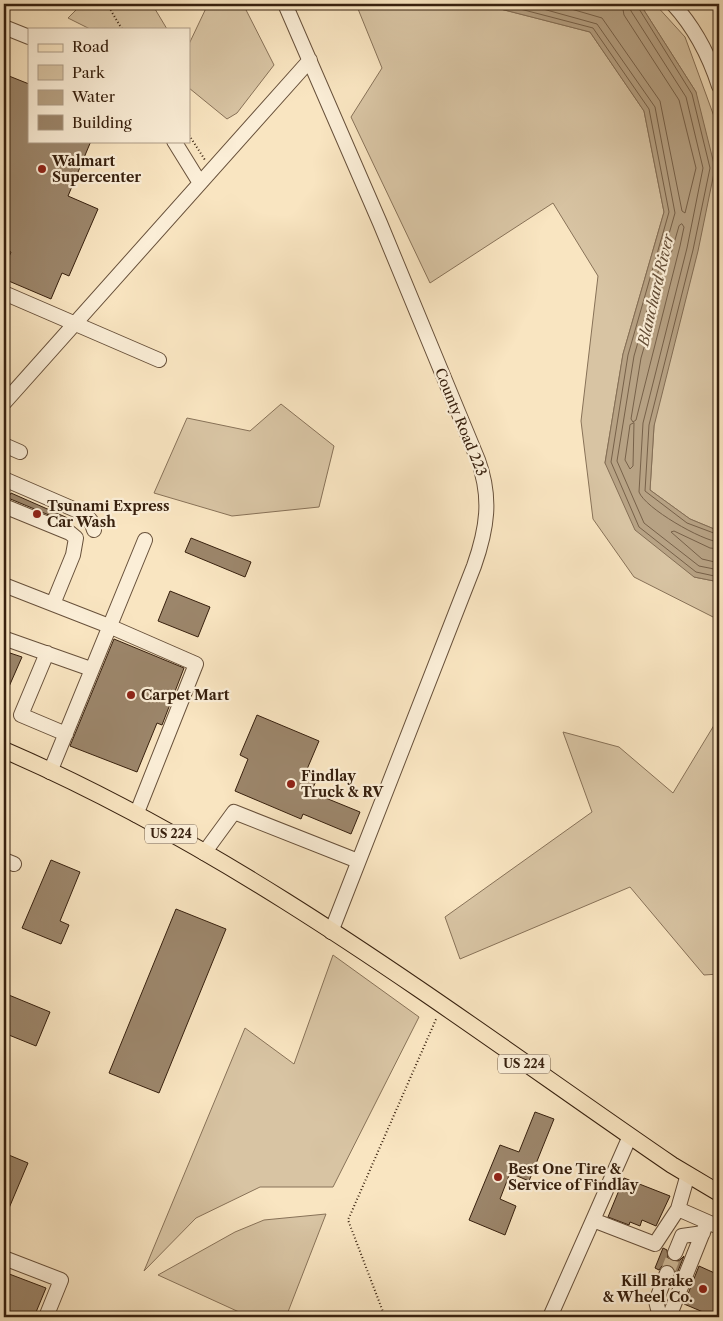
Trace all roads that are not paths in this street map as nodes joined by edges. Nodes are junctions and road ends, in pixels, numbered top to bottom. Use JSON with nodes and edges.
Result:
{"nodes":[{"id":1,"x":284,"y":4,"type":"edge"},
{"id":2,"x":673,"y":4,"type":"edge"},
{"id":3,"x":4,"y":27,"type":"edge"},
{"id":4,"x":28,"y":37,"type":"edge"},
{"id":5,"x":310,"y":60,"type":"junction"},
{"id":6,"x":719,"y":86,"type":"edge"},
{"id":7,"x":175,"y":142,"type":"edge"},
{"id":8,"x":200,"y":183,"type":"junction"},
{"id":9,"x":4,"y":293,"type":"edge"},
{"id":10,"x":76,"y":323,"type":"junction"},
{"id":11,"x":159,"y":360,"type":"dead end"},
{"id":12,"x":4,"y":404,"type":"edge"},
{"id":13,"x":4,"y":445,"type":"edge"},
{"id":14,"x":20,"y":452,"type":"dead end"},
{"id":15,"x":4,"y":479,"type":"edge"},
{"id":16,"x":4,"y":506,"type":"edge"},
{"id":17,"x":94,"y":530,"type":"dead end"},
{"id":18,"x":145,"y":540,"type":"dead end"},
{"id":19,"x":4,"y":585,"type":"edge"},
{"id":20,"x":53,"y":604,"type":"junction"},
{"id":21,"x":109,"y":626,"type":"junction"},
{"id":22,"x":6,"y":640,"type":"dead end"},
{"id":23,"x":46,"y":654,"type":"junction"},
{"id":24,"x":91,"y":669,"type":"junction"},
{"id":25,"x":66,"y":734,"type":"junction"},
{"id":26,"x":4,"y":750,"type":"edge"},
{"id":27,"x":50,"y":772,"type":"junction"},
{"id":28,"x":136,"y":815,"type":"junction"},
{"id":29,"x":204,"y":853,"type":"junction"},
{"id":30,"x":358,"y":861,"type":"junction"},
{"id":31,"x":331,"y":932,"type":"junction"},
{"id":32,"x":630,"y":1136,"type":"junction"},
{"id":33,"x":688,"y":1174,"type":"junction"},
{"id":34,"x":719,"y":1193,"type":"edge"},
{"id":35,"x":678,"y":1209,"type":"junction"},
{"id":36,"x":593,"y":1220,"type":"junction"},
{"id":37,"x":710,"y":1227,"type":"edge"},
{"id":38,"x":675,"y":1253,"type":"tunnel mouth"},
{"id":39,"x":4,"y":1258,"type":"edge"},
{"id":40,"x":668,"y":1273,"type":"tunnel mouth"},
{"id":41,"x":46,"y":1317,"type":"edge"},
{"id":42,"x":550,"y":1317,"type":"edge"},
{"id":43,"x":660,"y":1317,"type":"edge"},
{"id":44,"x":670,"y":1317,"type":"edge"}],
"edges":[{"from":1,"to":5,"type":"street","name":"County Road 223"},
{"from":2,"to":6,"type":"street"},
{"from":3,"to":4,"type":"street"},
{"from":5,"to":8,"type":"street"},
{"from":5,"to":30,"type":"street","name":"County Road 223"},
{"from":7,"to":8,"type":"street"},
{"from":8,"to":10,"type":"street"},
{"from":9,"to":10,"type":"street"},
{"from":10,"to":11,"type":"street"},
{"from":10,"to":12,"type":"street"},
{"from":13,"to":14,"type":"street"},
{"from":15,"to":17,"type":"street"},
{"from":16,"to":20,"type":"street"},
{"from":18,"to":21,"type":"street"},
{"from":19,"to":20,"type":"street"},
{"from":20,"to":21,"type":"street"},
{"from":21,"to":24,"type":"street"},
{"from":21,"to":28,"type":"street"},
{"from":22,"to":23,"type":"street"},
{"from":23,"to":24,"type":"street"},
{"from":23,"to":25,"type":"street"},
{"from":24,"to":25,"type":"street"},
{"from":25,"to":27,"type":"street"},
{"from":26,"to":27,"type":"main road","number":"US 224"},
{"from":27,"to":28,"type":"main road","number":"US 224"},
{"from":28,"to":29,"type":"main road","number":"US 224"},
{"from":29,"to":30,"type":"street"},
{"from":29,"to":31,"type":"main road","number":"US 224"},
{"from":30,"to":31,"type":"street","name":"County Road 223"},
{"from":31,"to":32,"type":"main road","number":"US 224"},
{"from":32,"to":33,"type":"main road","number":"US 224"},
{"from":32,"to":36,"type":"street"},
{"from":33,"to":34,"type":"main road","number":"US 224"},
{"from":33,"to":35,"type":"street"},
{"from":35,"to":36,"type":"street"},
{"from":35,"to":37,"type":"street"},
{"from":36,"to":42,"type":"street"},
{"from":37,"to":38,"type":"street"},
{"from":37,"to":44,"type":"street"},
{"from":39,"to":41,"type":"street"},
{"from":40,"to":43,"type":"street"}]}
